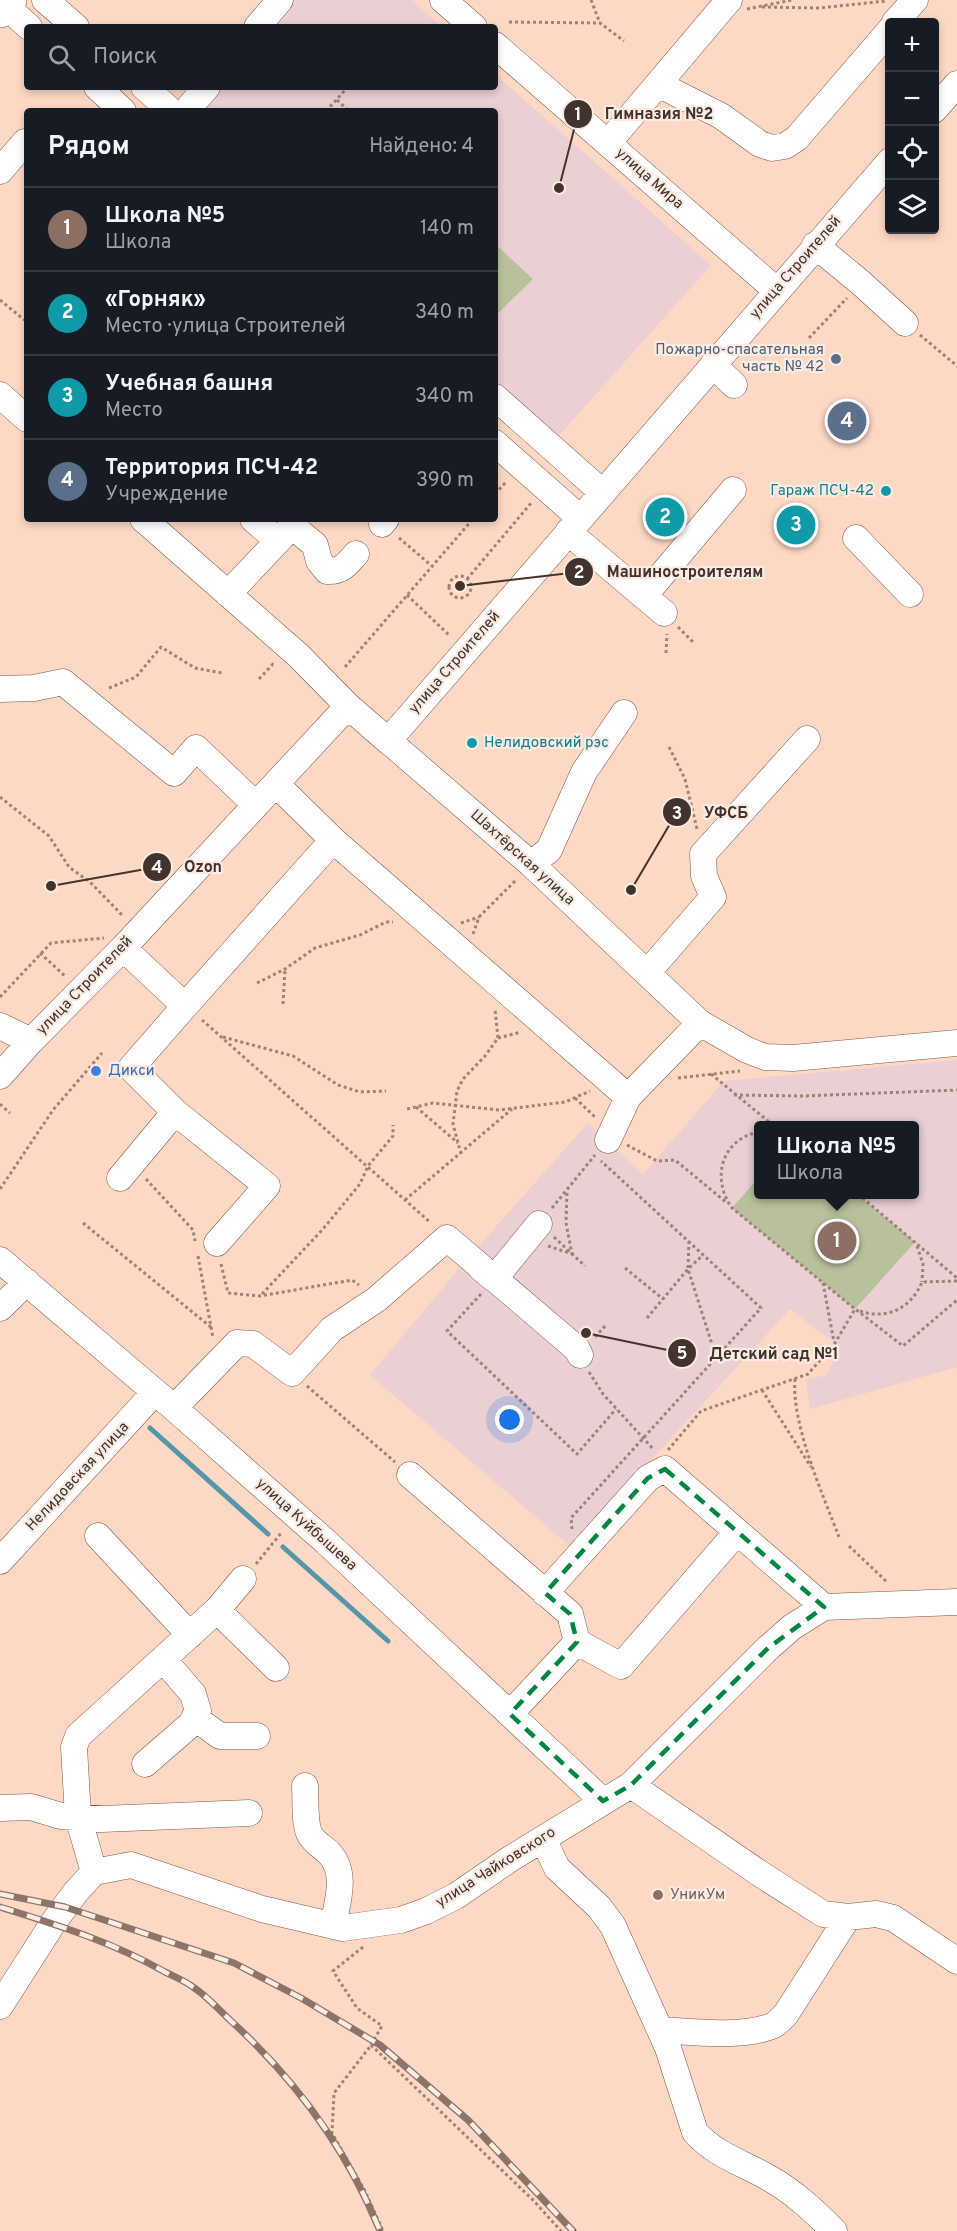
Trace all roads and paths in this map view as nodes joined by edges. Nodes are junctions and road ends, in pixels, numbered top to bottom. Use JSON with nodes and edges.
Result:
{"nodes":[{"id":1,"x":45,"y":0,"type":"edge"},
{"id":2,"x":280,"y":0,"type":"edge"},
{"id":3,"x":591,"y":0,"type":"edge"},
{"id":4,"x":792,"y":0,"type":"edge"},
{"id":5,"x":891,"y":0,"type":"edge"},
{"id":6,"x":915,"y":0,"type":"edge"},
{"id":7,"x":446,"y":1,"type":"edge"},
{"id":8,"x":4,"y":4,"type":"edge"},
{"id":9,"x":724,"y":6,"type":"edge"},
{"id":10,"x":762,"y":7,"type":"junction"},
{"id":11,"x":899,"y":18,"type":"edge"},
{"id":12,"x":508,"y":22,"type":"dead end"},
{"id":13,"x":600,"y":23,"type":"junction"},
{"id":14,"x":26,"y":24,"type":"edge"},
{"id":15,"x":73,"y":24,"type":"edge"},
{"id":16,"x":260,"y":24,"type":"edge"},
{"id":17,"x":471,"y":24,"type":"edge"},
{"id":18,"x":885,"y":36,"type":"edge"},
{"id":19,"x":624,"y":41,"type":"dead end"},
{"id":20,"x":498,"y":48,"type":"edge"},
{"id":21,"x":658,"y":84,"type":"junction"},
{"id":22,"x":957,"y":84,"type":"edge"},
{"id":23,"x":100,"y":90,"type":"edge"},
{"id":24,"x":149,"y":90,"type":"edge"},
{"id":25,"x":203,"y":90,"type":"edge"},
{"id":26,"x":345,"y":90,"type":"edge"},
{"id":27,"x":336,"y":100,"type":"junction"},
{"id":28,"x":939,"y":104,"type":"edge"},
{"id":29,"x":120,"y":108,"type":"edge"},
{"id":30,"x":179,"y":108,"type":"edge"},
{"id":31,"x":182,"y":108,"type":"edge"},
{"id":32,"x":329,"y":108,"type":"edge"},
{"id":33,"x":345,"y":108,"type":"edge"},
{"id":34,"x":24,"y":143,"type":"edge"},
{"id":35,"x":608,"y":143,"type":"junction"},
{"id":36,"x":885,"y":167,"type":"edge"},
{"id":37,"x":0,"y":171,"type":"edge"},
{"id":38,"x":815,"y":245,"type":"junction"},
{"id":39,"x":861,"y":283,"type":"junction"},
{"id":40,"x":776,"y":290,"type":"junction"},
{"id":41,"x":0,"y":300,"type":"edge"},
{"id":42,"x":24,"y":320,"type":"edge"},
{"id":43,"x":905,"y":323,"type":"joint"},
{"id":44,"x":809,"y":338,"type":"dead end"},
{"id":45,"x":713,"y":364,"type":"junction"},
{"id":46,"x":957,"y":366,"type":"edge"},
{"id":47,"x":734,"y":385,"type":"dead end"},
{"id":48,"x":498,"y":400,"type":"edge"},
{"id":49,"x":498,"y":446,"type":"edge"},
{"id":50,"x":544,"y":487,"type":"junction"},
{"id":51,"x":733,"y":490,"type":"dead end"},
{"id":52,"x":603,"y":493,"type":"junction"},
{"id":53,"x":146,"y":522,"type":"edge"},
{"id":54,"x":265,"y":522,"type":"edge"},
{"id":55,"x":470,"y":522,"type":"edge"},
{"id":56,"x":574,"y":525,"type":"junction"},
{"id":57,"x":288,"y":528,"type":"edge"},
{"id":58,"x":856,"y":538,"type":"dead end"},
{"id":59,"x":356,"y":554,"type":"dead end"},
{"id":60,"x":467,"y":579,"type":"junction"},
{"id":61,"x":228,"y":594,"type":"junction"},
{"id":62,"x":910,"y":594,"type":"dead end"},
{"id":63,"x":407,"y":595,"type":"junction"},
{"id":64,"x":644,"y":596,"type":"junction"},
{"id":65,"x":664,"y":613,"type":"dead end"},
{"id":66,"x":450,"y":636,"type":"dead end"},
{"id":67,"x":279,"y":667,"type":"dead end"},
{"id":68,"x":345,"y":667,"type":"dead end"},
{"id":69,"x":222,"y":672,"type":"dead end"},
{"id":70,"x":258,"y":679,"type":"dead end"},
{"id":71,"x":109,"y":688,"type":"dead end"},
{"id":72,"x":0,"y":689,"type":"edge"},
{"id":73,"x":348,"y":706,"type":"junction"},
{"id":74,"x":624,"y":713,"type":"dead end"},
{"id":75,"x":807,"y":739,"type":"dead end"},
{"id":76,"x":388,"y":741,"type":"junction"},
{"id":77,"x":669,"y":747,"type":"dead end"},
{"id":78,"x":276,"y":784,"type":"junction"},
{"id":79,"x":0,"y":797,"type":"edge"},
{"id":80,"x":256,"y":805,"type":"junction"},
{"id":81,"x":333,"y":840,"type":"junction"},
{"id":82,"x":703,"y":854,"type":"junction"},
{"id":83,"x":531,"y":864,"type":"junction"},
{"id":84,"x":123,"y":916,"type":"dead end"},
{"id":85,"x":428,"y":922,"type":"junction"},
{"id":86,"x":116,"y":943,"type":"junction"},
{"id":87,"x":40,"y":953,"type":"junction"},
{"id":88,"x":466,"y":956,"type":"junction"},
{"id":89,"x":285,"y":969,"type":"junction"},
{"id":90,"x":647,"y":973,"type":"junction"},
{"id":91,"x":65,"y":976,"type":"dead end"},
{"id":92,"x":490,"y":977,"type":"junction"},
{"id":93,"x":257,"y":983,"type":"dead end"},
{"id":94,"x":0,"y":997,"type":"edge"},
{"id":95,"x":283,"y":1004,"type":"dead end"},
{"id":96,"x":185,"y":1006,"type":"junction"},
{"id":97,"x":700,"y":1023,"type":"junction"},
{"id":98,"x":0,"y":1026,"type":"edge"},
{"id":99,"x":221,"y":1036,"type":"junction"},
{"id":100,"x":32,"y":1041,"type":"junction"},
{"id":101,"x":957,"y":1043,"type":"edge"},
{"id":102,"x":102,"y":1053,"type":"dead end"},
{"id":103,"x":742,"y":1071,"type":"dead end"},
{"id":104,"x":711,"y":1074,"type":"junction"},
{"id":105,"x":0,"y":1076,"type":"edge"},
{"id":106,"x":627,"y":1087,"type":"junction"},
{"id":107,"x":957,"y":1090,"type":"edge"},
{"id":108,"x":386,"y":1091,"type":"dead end"},
{"id":109,"x":734,"y":1095,"type":"junction"},
{"id":110,"x":0,"y":1104,"type":"edge"},
{"id":111,"x":456,"y":1105,"type":"junction"},
{"id":112,"x":416,"y":1107,"type":"junction"},
{"id":113,"x":513,"y":1108,"type":"junction"},
{"id":114,"x":408,"y":1109,"type":"dead end"},
{"id":115,"x":175,"y":1112,"type":"junction"},
{"id":116,"x":10,"y":1113,"type":"dead end"},
{"id":117,"x":769,"y":1121,"type":"edge"},
{"id":118,"x":393,"y":1125,"type":"dead end"},
{"id":119,"x":754,"y":1133,"type":"edge"},
{"id":120,"x":459,"y":1145,"type":"junction"},
{"id":121,"x":602,"y":1148,"type":"junction"},
{"id":122,"x":461,"y":1154,"type":"junction"},
{"id":123,"x":675,"y":1160,"type":"dead end"},
{"id":124,"x":368,"y":1166,"type":"junction"},
{"id":125,"x":127,"y":1171,"type":"joint"},
{"id":126,"x":0,"y":1189,"type":"edge"},
{"id":127,"x":864,"y":1199,"type":"edge"},
{"id":128,"x":405,"y":1200,"type":"junction"},
{"id":129,"x":732,"y":1208,"type":"junction"},
{"id":130,"x":83,"y":1223,"type":"dead end"},
{"id":131,"x":539,"y":1224,"type":"junction"},
{"id":132,"x":447,"y":1238,"type":"junction"},
{"id":133,"x":689,"y":1241,"type":"junction"},
{"id":134,"x":915,"y":1242,"type":"junction"},
{"id":135,"x":217,"y":1243,"type":"joint"},
{"id":136,"x":703,"y":1255,"type":"junction"},
{"id":137,"x":0,"y":1260,"type":"edge"},
{"id":138,"x":585,"y":1266,"type":"dead end"},
{"id":139,"x":625,"y":1268,"type":"dead end"},
{"id":140,"x":688,"y":1269,"type":"junction"},
{"id":141,"x":494,"y":1279,"type":"junction"},
{"id":142,"x":957,"y":1280,"type":"edge"},
{"id":143,"x":27,"y":1282,"type":"junction"},
{"id":144,"x":922,"y":1282,"type":"junction"},
{"id":145,"x":824,"y":1283,"type":"junction"},
{"id":146,"x":260,"y":1296,"type":"junction"},
{"id":147,"x":377,"y":1299,"type":"junction"},
{"id":148,"x":663,"y":1299,"type":"junction"},
{"id":149,"x":957,"y":1300,"type":"edge"},
{"id":150,"x":0,"y":1308,"type":"edge"},
{"id":151,"x":855,"y":1309,"type":"junction"},
{"id":152,"x":647,"y":1318,"type":"dead end"},
{"id":153,"x":213,"y":1329,"type":"junction"},
{"id":154,"x":835,"y":1343,"type":"junction"},
{"id":155,"x":580,"y":1355,"type":"joint"},
{"id":156,"x":716,"y":1357,"type":"junction"},
{"id":157,"x":212,"y":1368,"type":"junction"},
{"id":158,"x":292,"y":1373,"type":"junction"},
{"id":159,"x":795,"y":1379,"type":"junction"},
{"id":160,"x":762,"y":1390,"type":"junction"},
{"id":161,"x":165,"y":1400,"type":"junction"},
{"id":162,"x":616,"y":1409,"type":"junction"},
{"id":163,"x":642,"y":1438,"type":"junction"},
{"id":164,"x":663,"y":1464,"type":"junction"},
{"id":165,"x":814,"y":1471,"type":"junction"},
{"id":166,"x":410,"y":1475,"type":"joint"},
{"id":167,"x":296,"y":1516,"type":"junction"},
{"id":168,"x":571,"y":1518,"type":"dead end"},
{"id":169,"x":737,"y":1532,"type":"junction"},
{"id":170,"x":98,"y":1536,"type":"dead end"},
{"id":171,"x":839,"y":1537,"type":"dead end"},
{"id":172,"x":849,"y":1546,"type":"dead end"},
{"id":173,"x":0,"y":1561,"type":"edge"},
{"id":174,"x":243,"y":1579,"type":"joint"},
{"id":175,"x":545,"y":1593,"type":"junction"},
{"id":176,"x":957,"y":1602,"type":"edge"},
{"id":177,"x":910,"y":1604,"type":"junction"},
{"id":178,"x":824,"y":1607,"type":"junction"},
{"id":179,"x":217,"y":1610,"type":"junction"},
{"id":180,"x":190,"y":1635,"type":"junction"},
{"id":181,"x":577,"y":1642,"type":"junction"},
{"id":182,"x":163,"y":1659,"type":"junction"},
{"id":183,"x":276,"y":1668,"type":"dead end"},
{"id":184,"x":510,"y":1714,"type":"junction"},
{"id":185,"x":195,"y":1718,"type":"junction"},
{"id":186,"x":257,"y":1736,"type":"dead end"},
{"id":187,"x":145,"y":1764,"type":"dead end"},
{"id":188,"x":631,"y":1785,"type":"junction"},
{"id":189,"x":305,"y":1786,"type":"dead end"},
{"id":190,"x":603,"y":1801,"type":"junction"},
{"id":191,"x":0,"y":1808,"type":"edge"},
{"id":192,"x":249,"y":1813,"type":"dead end"},
{"id":193,"x":78,"y":1817,"type":"junction"},
{"id":194,"x":543,"y":1839,"type":"junction"},
{"id":195,"x":94,"y":1872,"type":"junction"},
{"id":196,"x":848,"y":1917,"type":"junction"},
{"id":197,"x":377,"y":1923,"type":"junction"},
{"id":198,"x":333,"y":1926,"type":"junction"},
{"id":199,"x":957,"y":1960,"type":"edge"},
{"id":200,"x":0,"y":2006,"type":"edge"},
{"id":201,"x":660,"y":2030,"type":"junction"},
{"id":202,"x":371,"y":2045,"type":"junction"},
{"id":203,"x":383,"y":2231,"type":"edge"},
{"id":204,"x":561,"y":2231,"type":"edge"},
{"id":205,"x":834,"y":2231,"type":"edge"}],
"edges":[{"from":1,"to":15,"type":"street"},
{"from":2,"to":16,"type":"street"},
{"from":3,"to":13,"type":"path"},
{"from":4,"to":10,"type":"path"},
{"from":5,"to":10,"type":"path"},
{"from":6,"to":11,"type":"street"},
{"from":7,"to":17,"type":"street"},
{"from":8,"to":14,"type":"street"},
{"from":9,"to":10,"type":"path"},
{"from":9,"to":21,"type":"street"},
{"from":12,"to":13,"type":"path"},
{"from":13,"to":19,"type":"path"},
{"from":18,"to":21,"type":"street"},
{"from":20,"to":35,"type":"street","name":"улица Мира"},
{"from":21,"to":35,"type":"street"},
{"from":22,"to":28,"type":"street"},
{"from":23,"to":29,"type":"street"},
{"from":24,"to":30,"type":"street"},
{"from":25,"to":31,"type":"street"},
{"from":26,"to":27,"type":"path"},
{"from":27,"to":32,"type":"path"},
{"from":27,"to":33,"type":"path"},
{"from":34,"to":37,"type":"street"},
{"from":35,"to":40,"type":"street","name":"улица Мира"},
{"from":36,"to":38,"type":"street","name":"улица Строителей"},
{"from":38,"to":39,"type":"street"},
{"from":38,"to":40,"type":"street","name":"улица Строителей"},
{"from":39,"to":43,"type":"street"},
{"from":39,"to":44,"type":"path"},
{"from":40,"to":45,"type":"street","name":"улица Строителей"},
{"from":41,"to":42,"type":"path"},
{"from":43,"to":46,"type":"path"},
{"from":45,"to":47,"type":"street"},
{"from":45,"to":52,"type":"street","name":"улица Строителей"},
{"from":48,"to":52,"type":"street"},
{"from":49,"to":50,"type":"street"},
{"from":50,"to":56,"type":"street"},
{"from":50,"to":60,"type":"path"},
{"from":51,"to":64,"type":"street"},
{"from":52,"to":56,"type":"street","name":"улица Строителей"},
{"from":53,"to":61,"type":"street"},
{"from":54,"to":57,"type":"street"},
{"from":55,"to":63,"type":"path"},
{"from":56,"to":64,"type":"street"},
{"from":56,"to":76,"type":"street","name":"улица Строителей"},
{"from":57,"to":59,"type":"street"},
{"from":57,"to":61,"type":"street"},
{"from":58,"to":62,"type":"street"},
{"from":60,"to":60,"type":"path"},
{"from":61,"to":73,"type":"street"},
{"from":63,"to":66,"type":"path"},
{"from":63,"to":68,"type":"path"},
{"from":64,"to":65,"type":"street"},
{"from":67,"to":70,"type":"path"},
{"from":69,"to":71,"type":"path"},
{"from":72,"to":80,"type":"street"},
{"from":73,"to":76,"type":"street"},
{"from":73,"to":78,"type":"street","name":"улица Строителей"},
{"from":74,"to":83,"type":"street"},
{"from":75,"to":82,"type":"street"},
{"from":76,"to":83,"type":"street","name":"Шахтёрская улица"},
{"from":77,"to":82,"type":"path"},
{"from":78,"to":80,"type":"street","name":"улица Строителей"},
{"from":78,"to":81,"type":"street"},
{"from":79,"to":84,"type":"path"},
{"from":80,"to":86,"type":"street","name":"улица Строителей"},
{"from":81,"to":85,"type":"street"},
{"from":81,"to":96,"type":"street"},
{"from":82,"to":90,"type":"street"},
{"from":83,"to":88,"type":"path"},
{"from":83,"to":90,"type":"street","name":"Шахтёрская улица"},
{"from":85,"to":88,"type":"street"},
{"from":85,"to":89,"type":"path"},
{"from":86,"to":87,"type":"path"},
{"from":86,"to":96,"type":"street"},
{"from":86,"to":100,"type":"street","name":"улица Строителей"},
{"from":87,"to":91,"type":"path"},
{"from":87,"to":94,"type":"path"},
{"from":88,"to":92,"type":"street"},
{"from":89,"to":93,"type":"path"},
{"from":89,"to":95,"type":"path"},
{"from":90,"to":97,"type":"street","name":"Шахтёрская улица"},
{"from":92,"to":106,"type":"street"},
{"from":92,"to":111,"type":"path"},
{"from":96,"to":99,"type":"path"},
{"from":96,"to":115,"type":"street"},
{"from":97,"to":101,"type":"street","name":"Шахтёрская улица"},
{"from":97,"to":106,"type":"street"},
{"from":98,"to":100,"type":"street"},
{"from":99,"to":108,"type":"path"},
{"from":99,"to":124,"type":"path"},
{"from":100,"to":105,"type":"street","name":"улица Строителей"},
{"from":102,"to":126,"type":"path"},
{"from":103,"to":104,"type":"path"},
{"from":104,"to":106,"type":"path"},
{"from":104,"to":109,"type":"path"},
{"from":106,"to":113,"type":"path"},
{"from":106,"to":121,"type":"street"},
{"from":107,"to":109,"type":"path"},
{"from":109,"to":117,"type":"path"},
{"from":110,"to":116,"type":"path"},
{"from":111,"to":112,"type":"path"},
{"from":111,"to":113,"type":"path"},
{"from":111,"to":120,"type":"path"},
{"from":112,"to":114,"type":"path"},
{"from":112,"to":120,"type":"path"},
{"from":113,"to":122,"type":"path"},
{"from":115,"to":125,"type":"street"},
{"from":115,"to":135,"type":"street"},
{"from":118,"to":124,"type":"path"},
{"from":119,"to":129,"type":"path"},
{"from":120,"to":122,"type":"path"},
{"from":121,"to":131,"type":"path"},
{"from":121,"to":133,"type":"path"},
{"from":122,"to":128,"type":"path"},
{"from":123,"to":129,"type":"path"},
{"from":124,"to":128,"type":"path"},
{"from":124,"to":146,"type":"path"},
{"from":125,"to":153,"type":"path"},
{"from":127,"to":134,"type":"path"},
{"from":128,"to":132,"type":"path"},
{"from":129,"to":145,"type":"path"},
{"from":130,"to":153,"type":"path"},
{"from":131,"to":138,"type":"path"},
{"from":131,"to":141,"type":"street"},
{"from":132,"to":141,"type":"street"},
{"from":132,"to":147,"type":"street"},
{"from":133,"to":136,"type":"path"},
{"from":133,"to":140,"type":"path"},
{"from":134,"to":142,"type":"path"},
{"from":134,"to":144,"type":"path"},
{"from":135,"to":146,"type":"path"},
{"from":136,"to":140,"type":"path"},
{"from":136,"to":156,"type":"path"},
{"from":137,"to":143,"type":"street","name":"улица Куйбышева"},
{"from":139,"to":148,"type":"path"},
{"from":140,"to":148,"type":"path"},
{"from":140,"to":156,"type":"path"},
{"from":141,"to":155,"type":"street"},
{"from":141,"to":162,"type":"path"},
{"from":142,"to":144,"type":"path"},
{"from":143,"to":150,"type":"street"},
{"from":143,"to":161,"type":"street","name":"улица Куйбышева"},
{"from":144,"to":151,"type":"path"},
{"from":145,"to":151,"type":"path"},
{"from":145,"to":154,"type":"path"},
{"from":146,"to":147,"type":"path"},
{"from":147,"to":158,"type":"street"},
{"from":148,"to":152,"type":"path"},
{"from":149,"to":151,"type":"path"},
{"from":151,"to":154,"type":"path"},
{"from":153,"to":157,"type":"path"},
{"from":154,"to":159,"type":"path"},
{"from":155,"to":162,"type":"path"},
{"from":156,"to":163,"type":"path"},
{"from":157,"to":158,"type":"street","name":"Нелидовская улица"},
{"from":157,"to":161,"type":"street","name":"Нелидовская улица"},
{"from":158,"to":166,"type":"path"},
{"from":159,"to":160,"type":"path"},
{"from":159,"to":165,"type":"path"},
{"from":160,"to":164,"type":"path"},
{"from":160,"to":165,"type":"path"},
{"from":161,"to":167,"type":"street","name":"улица Куйбышева"},
{"from":161,"to":173,"type":"street","name":"Нелидовская улица"},
{"from":162,"to":163,"type":"path"},
{"from":163,"to":164,"type":"path"},
{"from":163,"to":168,"type":"path"},
{"from":164,"to":169,"type":"street"},
{"from":164,"to":175,"type":"street"},
{"from":165,"to":171,"type":"path"},
{"from":166,"to":175,"type":"street"},
{"from":167,"to":174,"type":"path"},
{"from":167,"to":184,"type":"street","name":"улица Куйбышева"},
{"from":169,"to":178,"type":"street"},
{"from":169,"to":181,"type":"street"},
{"from":170,"to":180,"type":"street"},
{"from":172,"to":177,"type":"path"},
{"from":174,"to":179,"type":"street"},
{"from":175,"to":181,"type":"street"},
{"from":176,"to":177,"type":"street"},
{"from":177,"to":178,"type":"street"},
{"from":178,"to":188,"type":"street","name":"улица Чайковского"},
{"from":179,"to":180,"type":"street"},
{"from":179,"to":183,"type":"street"},
{"from":180,"to":182,"type":"street"},
{"from":181,"to":184,"type":"street"},
{"from":182,"to":185,"type":"street"},
{"from":182,"to":193,"type":"street"},
{"from":184,"to":190,"type":"street","name":"улица Куйбышева"},
{"from":185,"to":186,"type":"street"},
{"from":185,"to":187,"type":"street"},
{"from":188,"to":190,"type":"street","name":"улица Чайковского"},
{"from":188,"to":196,"type":"street"},
{"from":189,"to":198,"type":"street"},
{"from":190,"to":194,"type":"street","name":"улица Чайковского"},
{"from":191,"to":193,"type":"street"},
{"from":192,"to":193,"type":"street"},
{"from":193,"to":195,"type":"street"},
{"from":194,"to":197,"type":"street","name":"улица Чайковского"},
{"from":194,"to":201,"type":"street"},
{"from":195,"to":198,"type":"street","name":"улица Чайковского"},
{"from":195,"to":200,"type":"street"},
{"from":196,"to":199,"type":"street"},
{"from":196,"to":201,"type":"street"},
{"from":197,"to":198,"type":"street","name":"улица Чайковского"},
{"from":197,"to":202,"type":"path"},
{"from":201,"to":205,"type":"street"},
{"from":202,"to":203,"type":"path"},
{"from":202,"to":204,"type":"path"}]}
